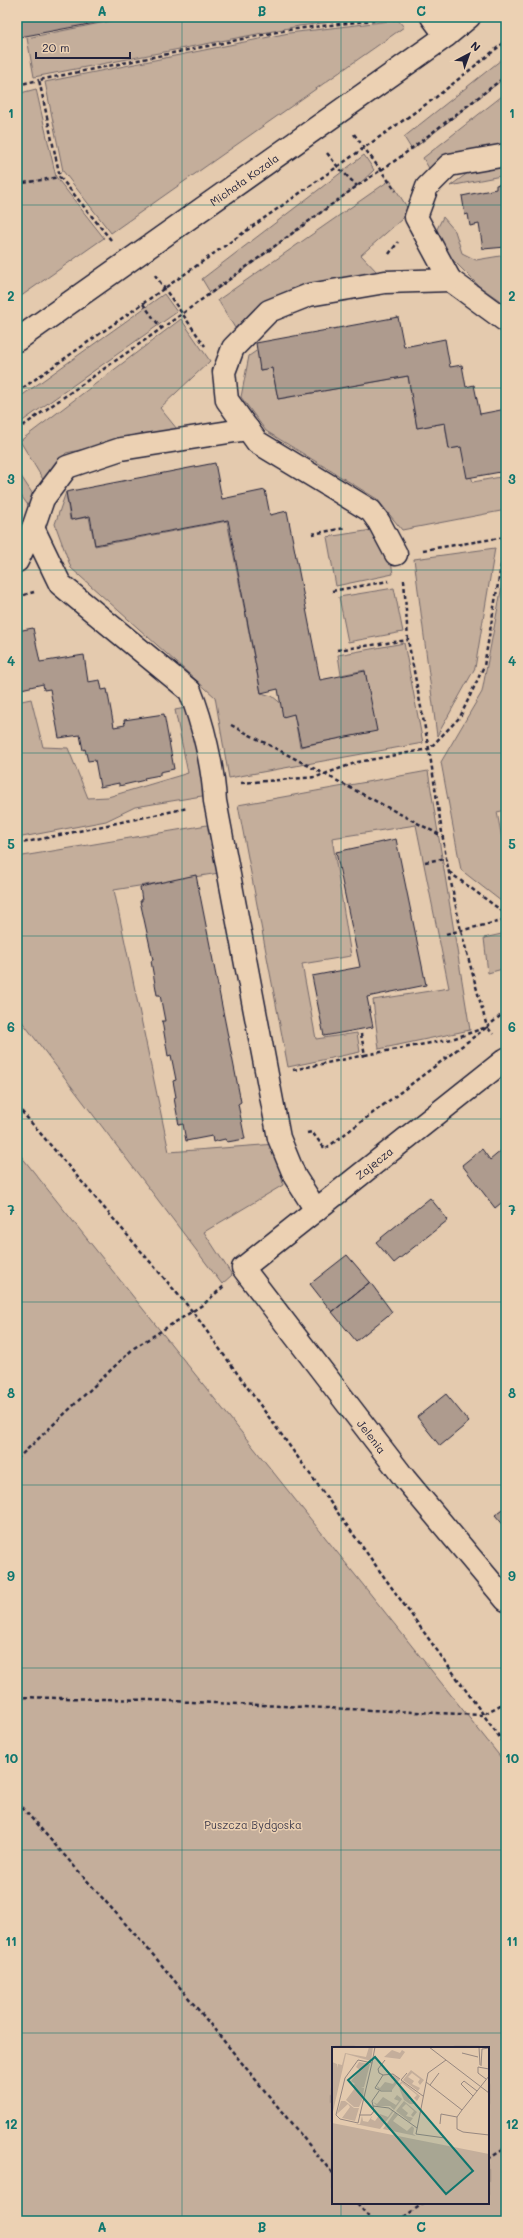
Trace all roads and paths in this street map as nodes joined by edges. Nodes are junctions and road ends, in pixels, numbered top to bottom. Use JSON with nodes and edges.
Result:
{"nodes":[{"id":1,"x":400,"y":17,"type":"edge"},
{"id":2,"x":432,"y":17,"type":"edge"},
{"id":3,"x":469,"y":17,"type":"edge"},
{"id":4,"x":446,"y":36,"type":"junction"},
{"id":5,"x":506,"y":41,"type":"edge"},
{"id":6,"x":506,"y":76,"type":"edge"},
{"id":7,"x":39,"y":80,"type":"junction"},
{"id":8,"x":17,"y":85,"type":"edge"},
{"id":9,"x":339,"y":112,"type":"junction"},
{"id":10,"x":312,"y":131,"type":"junction"},
{"id":11,"x":364,"y":148,"type":"junction"},
{"id":12,"x":506,"y":155,"type":"edge"},
{"id":13,"x":338,"y":167,"type":"junction"},
{"id":14,"x":381,"y":170,"type":"junction"},
{"id":15,"x":60,"y":177,"type":"junction"},
{"id":16,"x":17,"y":184,"type":"edge"},
{"id":17,"x":357,"y":186,"type":"junction"},
{"id":18,"x":416,"y":218,"type":"junction"},
{"id":19,"x":134,"y":257,"type":"junction"},
{"id":20,"x":450,"y":280,"type":"junction"},
{"id":21,"x":367,"y":286,"type":"junction"},
{"id":22,"x":164,"y":289,"type":"junction"},
{"id":23,"x":143,"y":304,"type":"junction"},
{"id":24,"x":182,"y":314,"type":"junction"},
{"id":25,"x":506,"y":321,"type":"edge"},
{"id":26,"x":161,"y":328,"type":"junction"},
{"id":27,"x":17,"y":340,"type":"edge"},
{"id":28,"x":224,"y":372,"type":"junction"},
{"id":29,"x":17,"y":392,"type":"edge"},
{"id":30,"x":248,"y":429,"type":"junction"},
{"id":31,"x":17,"y":430,"type":"edge"},
{"id":32,"x":33,"y":528,"type":"junction"},
{"id":33,"x":506,"y":537,"type":"edge"},
{"id":34,"x":396,"y":554,"type":"junction"},
{"id":35,"x":17,"y":561,"type":"edge"},
{"id":36,"x":404,"y":579,"type":"junction"},
{"id":37,"x":332,"y":591,"type":"dead end"},
{"id":38,"x":408,"y":640,"type":"junction"},
{"id":39,"x":337,"y":650,"type":"dead end"},
{"id":40,"x":196,"y":707,"type":"junction"},
{"id":41,"x":429,"y":749,"type":"junction"},
{"id":42,"x":325,"y":774,"type":"junction"},
{"id":43,"x":215,"y":793,"type":"junction"},
{"id":44,"x":442,"y":836,"type":"junction"},
{"id":45,"x":17,"y":844,"type":"edge"},
{"id":46,"x":446,"y":858,"type":"junction"},
{"id":47,"x":424,"y":862,"type":"dead end"},
{"id":48,"x":448,"y":871,"type":"junction"},
{"id":49,"x":506,"y":914,"type":"edge"},
{"id":50,"x":506,"y":920,"type":"edge"},
{"id":51,"x":461,"y":931,"type":"junction"},
{"id":52,"x":446,"y":934,"type":"dead end"},
{"id":53,"x":506,"y":1011,"type":"edge"},
{"id":54,"x":487,"y":1027,"type":"junction"},
{"id":55,"x":361,"y":1034,"type":"dead end"},
{"id":56,"x":496,"y":1039,"type":"dead end"},
{"id":57,"x":365,"y":1055,"type":"junction"},
{"id":58,"x":506,"y":1059,"type":"edge"},
{"id":59,"x":267,"y":1076,"type":"junction"},
{"id":60,"x":17,"y":1106,"type":"edge"},
{"id":61,"x":279,"y":1138,"type":"junction"},
{"id":62,"x":316,"y":1210,"type":"junction"},
{"id":63,"x":243,"y":1268,"type":"junction"},
{"id":64,"x":193,"y":1312,"type":"junction"},
{"id":65,"x":17,"y":1459,"type":"edge"},
{"id":66,"x":506,"y":1600,"type":"edge"},
{"id":67,"x":17,"y":1698,"type":"edge"},
{"id":68,"x":506,"y":1702,"type":"edge"},
{"id":69,"x":482,"y":1715,"type":"junction"},
{"id":70,"x":506,"y":1746,"type":"edge"},
{"id":71,"x":17,"y":1802,"type":"edge"},
{"id":72,"x":506,"y":2148,"type":"edge"},
{"id":73,"x":489,"y":2159,"type":"edge"},
{"id":74,"x":332,"y":2173,"type":"edge"},
{"id":75,"x":358,"y":2204,"type":"edge"},
{"id":76,"x":423,"y":2204,"type":"edge"},
{"id":77,"x":372,"y":2221,"type":"edge"},
{"id":78,"x":398,"y":2221,"type":"edge"}],
"edges":[{"from":1,"to":7,"type":"path"},
{"from":2,"to":4,"type":"street"},
{"from":3,"to":4,"type":"street","name":"Michała Kozala"},
{"from":4,"to":9,"type":"street","name":"Michała Kozala"},
{"from":5,"to":11,"type":"path"},
{"from":6,"to":14,"type":"path"},
{"from":7,"to":8,"type":"path"},
{"from":7,"to":15,"type":"path"},
{"from":9,"to":10,"type":"street","name":"Michała Kozala"},
{"from":9,"to":11,"type":"path"},
{"from":10,"to":13,"type":"path"},
{"from":10,"to":19,"type":"street","name":"Michała Kozala"},
{"from":11,"to":13,"type":"path"},
{"from":11,"to":14,"type":"path"},
{"from":12,"to":18,"type":"street"},
{"from":13,"to":17,"type":"path"},
{"from":13,"to":22,"type":"path"},
{"from":14,"to":17,"type":"path"},
{"from":14,"to":18,"type":"path"},
{"from":15,"to":16,"type":"path"},
{"from":15,"to":19,"type":"path"},
{"from":17,"to":24,"type":"path"},
{"from":18,"to":20,"type":"street"},
{"from":18,"to":21,"type":"path"},
{"from":19,"to":22,"type":"path"},
{"from":19,"to":27,"type":"street","name":"Michała Kozala"},
{"from":20,"to":21,"type":"street"},
{"from":20,"to":25,"type":"street"},
{"from":21,"to":28,"type":"street"},
{"from":22,"to":23,"type":"path"},
{"from":22,"to":24,"type":"path"},
{"from":23,"to":26,"type":"path"},
{"from":23,"to":29,"type":"path"},
{"from":24,"to":26,"type":"path"},
{"from":24,"to":28,"type":"path"},
{"from":26,"to":31,"type":"path"},
{"from":28,"to":30,"type":"street"},
{"from":30,"to":32,"type":"street"},
{"from":30,"to":34,"type":"street"},
{"from":32,"to":35,"type":"street"},
{"from":32,"to":40,"type":"street"},
{"from":33,"to":34,"type":"path"},
{"from":33,"to":41,"type":"path"},
{"from":34,"to":36,"type":"path"},
{"from":36,"to":37,"type":"path"},
{"from":36,"to":38,"type":"path"},
{"from":38,"to":39,"type":"path"},
{"from":38,"to":41,"type":"path"},
{"from":40,"to":42,"type":"path"},
{"from":40,"to":43,"type":"street"},
{"from":41,"to":42,"type":"path"},
{"from":41,"to":44,"type":"path"},
{"from":42,"to":43,"type":"path"},
{"from":42,"to":44,"type":"path"},
{"from":43,"to":45,"type":"path"},
{"from":43,"to":59,"type":"street"},
{"from":44,"to":46,"type":"path"},
{"from":46,"to":47,"type":"path"},
{"from":46,"to":48,"type":"path"},
{"from":48,"to":49,"type":"path"},
{"from":48,"to":51,"type":"path"},
{"from":50,"to":51,"type":"path"},
{"from":51,"to":52,"type":"path"},
{"from":51,"to":54,"type":"path"},
{"from":53,"to":54,"type":"path"},
{"from":54,"to":56,"type":"path"},
{"from":54,"to":57,"type":"path"},
{"from":54,"to":61,"type":"path"},
{"from":55,"to":57,"type":"path"},
{"from":57,"to":59,"type":"path"},
{"from":58,"to":62,"type":"street","name":"Zajęcza"},
{"from":59,"to":61,"type":"street"},
{"from":60,"to":64,"type":"path"},
{"from":61,"to":62,"type":"street"},
{"from":62,"to":63,"type":"street","name":"Zajęcza"},
{"from":63,"to":64,"type":"path"},
{"from":63,"to":66,"type":"street","name":"Jelenia"},
{"from":64,"to":65,"type":"path"},
{"from":64,"to":69,"type":"path"},
{"from":67,"to":69,"type":"path"},
{"from":68,"to":69,"type":"path"},
{"from":69,"to":70,"type":"path"},
{"from":71,"to":74,"type":"path"},
{"from":72,"to":73,"type":"path"},
{"from":75,"to":77,"type":"path"},
{"from":76,"to":78,"type":"path"}]}
